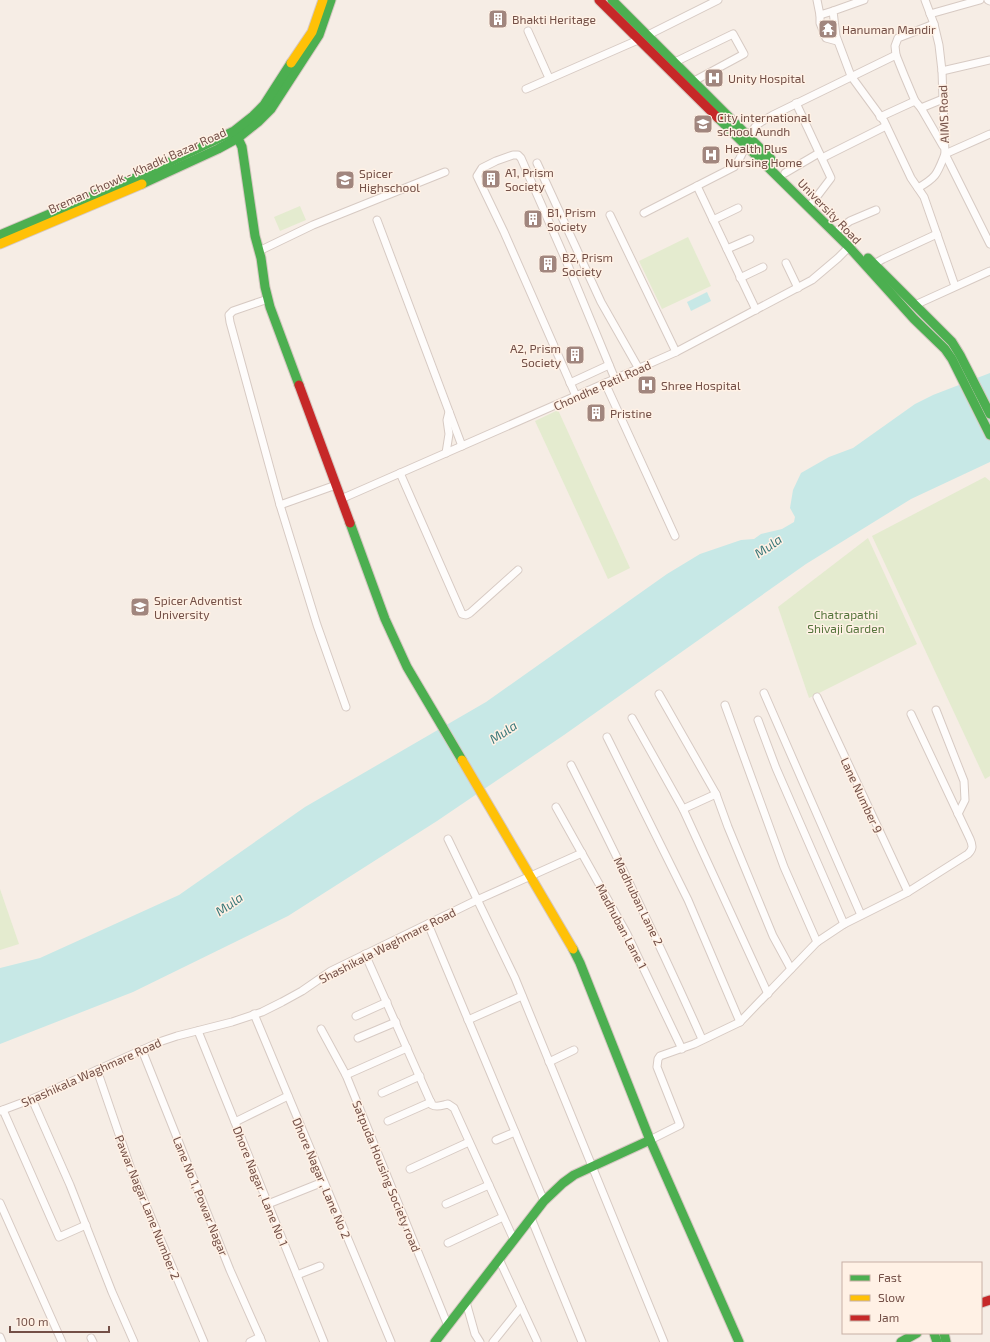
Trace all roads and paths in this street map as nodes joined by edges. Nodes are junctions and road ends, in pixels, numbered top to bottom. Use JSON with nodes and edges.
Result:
{"nodes":[{"id":1,"x":323,"y":0,"type":"edge"},
{"id":2,"x":332,"y":0,"type":"edge"},
{"id":3,"x":599,"y":0,"type":"edge"},
{"id":4,"x":612,"y":0,"type":"edge"},
{"id":5,"x":718,"y":0,"type":"edge"},
{"id":6,"x":817,"y":0,"type":"edge"},
{"id":7,"x":864,"y":0,"type":"edge"},
{"id":8,"x":926,"y":0,"type":"edge"},
{"id":9,"x":980,"y":0,"type":"edge"},
{"id":10,"x":833,"y":11,"type":"junction"},
{"id":11,"x":930,"y":14,"type":"junction"},
{"id":12,"x":820,"y":15,"type":"junction"},
{"id":13,"x":934,"y":24,"type":"junction"},
{"id":14,"x":528,"y":31,"type":"dead end"},
{"id":15,"x":315,"y":34,"type":"junction"},
{"id":16,"x":648,"y":35,"type":"junction"},
{"id":17,"x":638,"y":40,"type":"junction"},
{"id":18,"x":837,"y":41,"type":"junction"},
{"id":19,"x":896,"y":55,"type":"junction"},
{"id":20,"x":990,"y":60,"type":"edge"},
{"id":21,"x":675,"y":62,"type":"junction"},
{"id":22,"x":942,"y":71,"type":"junction"},
{"id":23,"x":851,"y":76,"type":"junction"},
{"id":24,"x":549,"y":78,"type":"junction"},
{"id":25,"x":694,"y":81,"type":"junction"},
{"id":26,"x":526,"y":88,"type":"dead end"},
{"id":27,"x":943,"y":99,"type":"junction"},
{"id":28,"x":915,"y":101,"type":"junction"},
{"id":29,"x":796,"y":103,"type":"junction"},
{"id":30,"x":921,"y":108,"type":"junction"},
{"id":31,"x":880,"y":117,"type":"junction"},
{"id":32,"x":886,"y":126,"type":"junction"},
{"id":33,"x":236,"y":134,"type":"junction"},
{"id":34,"x":990,"y":134,"type":"edge"},
{"id":35,"x":747,"y":141,"type":"junction"},
{"id":36,"x":944,"y":151,"type":"junction"},
{"id":37,"x":821,"y":155,"type":"junction"},
{"id":38,"x":537,"y":163,"type":"dead end"},
{"id":39,"x":445,"y":172,"type":"dead end"},
{"id":40,"x":785,"y":173,"type":"junction"},
{"id":41,"x":697,"y":186,"type":"junction"},
{"id":42,"x":918,"y":188,"type":"junction"},
{"id":43,"x":811,"y":205,"type":"junction"},
{"id":44,"x":738,"y":208,"type":"dead end"},
{"id":45,"x":876,"y":210,"type":"dead end"},
{"id":46,"x":644,"y":213,"type":"dead end"},
{"id":47,"x":610,"y":215,"type":"dead end"},
{"id":48,"x":377,"y":220,"type":"dead end"},
{"id":49,"x":713,"y":220,"type":"junction"},
{"id":50,"x":839,"y":229,"type":"junction"},
{"id":51,"x":937,"y":234,"type":"junction"},
{"id":52,"x":0,"y":235,"type":"edge"},
{"id":53,"x":750,"y":239,"type":"dead end"},
{"id":54,"x":0,"y":244,"type":"edge"},
{"id":55,"x":990,"y":244,"type":"edge"},
{"id":56,"x":849,"y":247,"type":"junction"},
{"id":57,"x":727,"y":250,"type":"junction"},
{"id":58,"x":259,"y":252,"type":"junction"},
{"id":59,"x":786,"y":263,"type":"dead end"},
{"id":60,"x":874,"y":264,"type":"junction"},
{"id":61,"x":763,"y":267,"type":"dead end"},
{"id":62,"x":990,"y":271,"type":"edge"},
{"id":63,"x":740,"y":278,"type":"junction"},
{"id":64,"x":955,"y":286,"type":"junction"},
{"id":65,"x":798,"y":288,"type":"junction"},
{"id":66,"x":268,"y":299,"type":"junction"},
{"id":67,"x":915,"y":305,"type":"junction"},
{"id":68,"x":906,"y":309,"type":"junction"},
{"id":69,"x":756,"y":310,"type":"junction"},
{"id":70,"x":676,"y":352,"type":"junction"},
{"id":71,"x":609,"y":365,"type":"junction"},
{"id":72,"x":639,"y":369,"type":"junction"},
{"id":73,"x":615,"y":379,"type":"junction"},
{"id":74,"x":570,"y":382,"type":"junction"},
{"id":75,"x":605,"y":383,"type":"junction"},
{"id":76,"x":576,"y":396,"type":"junction"},
{"id":77,"x":449,"y":412,"type":"junction"},
{"id":78,"x":990,"y":414,"type":"edge"},
{"id":79,"x":990,"y":435,"type":"edge"},
{"id":80,"x":462,"y":446,"type":"junction"},
{"id":81,"x":446,"y":453,"type":"junction"},
{"id":82,"x":400,"y":473,"type":"junction"},
{"id":83,"x":336,"y":485,"type":"junction"},
{"id":84,"x":341,"y":499,"type":"junction"},
{"id":85,"x":280,"y":505,"type":"junction"},
{"id":86,"x":675,"y":536,"type":"dead end"},
{"id":87,"x":518,"y":570,"type":"dead end"},
{"id":88,"x":764,"y":693,"type":"dead end"},
{"id":89,"x":659,"y":694,"type":"dead end"},
{"id":90,"x":817,"y":697,"type":"dead end"},
{"id":91,"x":725,"y":705,"type":"dead end"},
{"id":92,"x":346,"y":707,"type":"dead end"},
{"id":93,"x":936,"y":710,"type":"dead end"},
{"id":94,"x":911,"y":714,"type":"dead end"},
{"id":95,"x":632,"y":718,"type":"dead end"},
{"id":96,"x":758,"y":720,"type":"dead end"},
{"id":97,"x":607,"y":737,"type":"dead end"},
{"id":98,"x":571,"y":765,"type":"dead end"},
{"id":99,"x":716,"y":794,"type":"junction"},
{"id":100,"x":556,"y":807,"type":"dead end"},
{"id":101,"x":684,"y":809,"type":"junction"},
{"id":102,"x":958,"y":814,"type":"junction"},
{"id":103,"x":448,"y":839,"type":"dead end"},
{"id":104,"x":582,"y":853,"type":"junction"},
{"id":105,"x":531,"y":877,"type":"junction"},
{"id":106,"x":908,"y":892,"type":"junction"},
{"id":107,"x":478,"y":900,"type":"junction"},
{"id":108,"x":861,"y":915,"type":"junction"},
{"id":109,"x":428,"y":924,"type":"junction"},
{"id":110,"x":844,"y":924,"type":"junction"},
{"id":111,"x":817,"y":942,"type":"junction"},
{"id":112,"x":365,"y":954,"type":"junction"},
{"id":113,"x":792,"y":969,"type":"junction"},
{"id":114,"x":768,"y":994,"type":"junction"},
{"id":115,"x":522,"y":996,"type":"junction"},
{"id":116,"x":387,"y":1002,"type":"junction"},
{"id":117,"x":254,"y":1014,"type":"junction"},
{"id":118,"x":356,"y":1016,"type":"dead end"},
{"id":119,"x":468,"y":1020,"type":"junction"},
{"id":120,"x":396,"y":1022,"type":"junction"},
{"id":121,"x":740,"y":1022,"type":"junction"},
{"id":122,"x":322,"y":1029,"type":"dead end"},
{"id":123,"x":198,"y":1031,"type":"junction"},
{"id":124,"x":358,"y":1038,"type":"dead end"},
{"id":125,"x":702,"y":1039,"type":"junction"},
{"id":126,"x":407,"y":1048,"type":"junction"},
{"id":127,"x":682,"y":1049,"type":"junction"},
{"id":128,"x":142,"y":1050,"type":"junction"},
{"id":129,"x":574,"y":1050,"type":"dead end"},
{"id":130,"x":549,"y":1062,"type":"junction"},
{"id":131,"x":98,"y":1070,"type":"junction"},
{"id":132,"x":346,"y":1075,"type":"junction"},
{"id":133,"x":420,"y":1076,"type":"junction"},
{"id":134,"x":382,"y":1092,"type":"dead end"},
{"id":135,"x":288,"y":1096,"type":"junction"},
{"id":136,"x":32,"y":1099,"type":"junction"},
{"id":137,"x":431,"y":1102,"type":"junction"},
{"id":138,"x":1,"y":1111,"type":"edge"},
{"id":139,"x":388,"y":1121,"type":"dead end"},
{"id":140,"x":235,"y":1122,"type":"junction"},
{"id":141,"x":515,"y":1132,"type":"junction"},
{"id":142,"x":496,"y":1140,"type":"dead end"},
{"id":143,"x":650,"y":1140,"type":"junction"},
{"id":144,"x":469,"y":1142,"type":"junction"},
{"id":145,"x":592,"y":1166,"type":"junction"},
{"id":146,"x":410,"y":1169,"type":"dead end"},
{"id":147,"x":323,"y":1182,"type":"junction"},
{"id":148,"x":489,"y":1185,"type":"junction"},
{"id":149,"x":544,"y":1202,"type":"junction"},
{"id":150,"x":0,"y":1203,"type":"edge"},
{"id":151,"x":268,"y":1204,"type":"junction"},
{"id":152,"x":446,"y":1204,"type":"dead end"},
{"id":153,"x":503,"y":1217,"type":"junction"},
{"id":154,"x":531,"y":1218,"type":"junction"},
{"id":155,"x":86,"y":1225,"type":"junction"},
{"id":156,"x":514,"y":1240,"type":"junction"},
{"id":157,"x":448,"y":1243,"type":"dead end"},
{"id":158,"x":499,"y":1259,"type":"junction"},
{"id":159,"x":320,"y":1266,"type":"dead end"},
{"id":160,"x":297,"y":1275,"type":"junction"},
{"id":161,"x":466,"y":1302,"type":"junction"},
{"id":162,"x":521,"y":1307,"type":"junction"},
{"id":163,"x":448,"y":1326,"type":"junction"},
{"id":164,"x":915,"y":1334,"type":"edge"},
{"id":165,"x":0,"y":1337,"type":"edge"},
{"id":166,"x":261,"y":1340,"type":"edge"},
{"id":167,"x":537,"y":1341,"type":"edge"},
{"id":168,"x":2,"y":1342,"type":"edge"},
{"id":169,"x":62,"y":1342,"type":"edge"},
{"id":170,"x":134,"y":1342,"type":"edge"},
{"id":171,"x":204,"y":1342,"type":"edge"},
{"id":172,"x":250,"y":1342,"type":"edge"},
{"id":173,"x":324,"y":1342,"type":"edge"},
{"id":174,"x":390,"y":1342,"type":"edge"},
{"id":175,"x":435,"y":1342,"type":"edge"},
{"id":176,"x":480,"y":1342,"type":"edge"},
{"id":177,"x":493,"y":1342,"type":"edge"},
{"id":178,"x":582,"y":1342,"type":"edge"},
{"id":179,"x":664,"y":1342,"type":"edge"},
{"id":180,"x":739,"y":1342,"type":"edge"},
{"id":181,"x":901,"y":1342,"type":"edge"}],
"edges":[{"from":1,"to":15,"type":"main road","name":"Breman Chowk - Khadki Bazar Road"},
{"from":2,"to":15,"type":"main road","name":"Breman Chowk - Khadki Bazar Road"},
{"from":3,"to":17,"type":"main road","name":"University Road"},
{"from":4,"to":16,"type":"main road","name":"University Road"},
{"from":5,"to":16,"type":"street"},
{"from":6,"to":12,"type":"street"},
{"from":7,"to":10,"type":"street"},
{"from":8,"to":11,"type":"street","name":"AIMS Road"},
{"from":9,"to":11,"type":"street"},
{"from":10,"to":12,"type":"street"},
{"from":10,"to":18,"type":"street"},
{"from":11,"to":13,"type":"street","name":"AIMS Road"},
{"from":12,"to":18,"type":"street"},
{"from":13,"to":19,"type":"street"},
{"from":13,"to":22,"type":"street","name":"AIMS Road"},
{"from":14,"to":24,"type":"street"},
{"from":15,"to":33,"type":"main road","name":"Breman Chowk - Khadki Bazar Road"},
{"from":16,"to":21,"type":"main road","name":"University Road"},
{"from":17,"to":24,"type":"street"},
{"from":17,"to":35,"type":"main road","name":"University Road"},
{"from":18,"to":23,"type":"street"},
{"from":19,"to":23,"type":"street"},
{"from":19,"to":28,"type":"street"},
{"from":20,"to":22,"type":"street"},
{"from":21,"to":25,"type":"main road","name":"University Road"},
{"from":21,"to":25,"type":"street"},
{"from":22,"to":27,"type":"street","name":"AIMS Road"},
{"from":23,"to":29,"type":"street"},
{"from":23,"to":31,"type":"street"},
{"from":24,"to":26,"type":"street"},
{"from":25,"to":35,"type":"main road","name":"University Road"},
{"from":27,"to":30,"type":"street"},
{"from":27,"to":36,"type":"street","name":"AIMS Road"},
{"from":28,"to":30,"type":"street"},
{"from":28,"to":31,"type":"street"},
{"from":29,"to":35,"type":"street"},
{"from":29,"to":37,"type":"street"},
{"from":30,"to":36,"type":"street"},
{"from":31,"to":32,"type":"street"},
{"from":32,"to":37,"type":"street"},
{"from":32,"to":42,"type":"street"},
{"from":33,"to":52,"type":"main road","name":"Breman Chowk - Khadki Bazar Road"},
{"from":33,"to":54,"type":"main road","name":"Breman Chowk - Khadki Bazar Road"},
{"from":33,"to":58,"type":"main road"},
{"from":34,"to":36,"type":"street"},
{"from":35,"to":40,"type":"main road","name":"University Road"},
{"from":35,"to":41,"type":"street"},
{"from":35,"to":43,"type":"main road","name":"University Road"},
{"from":36,"to":42,"type":"street"},
{"from":36,"to":55,"type":"street","name":"AIMS Road"},
{"from":37,"to":40,"type":"street"},
{"from":37,"to":43,"type":"street"},
{"from":38,"to":72,"type":"street"},
{"from":39,"to":58,"type":"street"},
{"from":40,"to":43,"type":"main road","name":"University Road"},
{"from":41,"to":46,"type":"street"},
{"from":41,"to":49,"type":"street"},
{"from":42,"to":51,"type":"street"},
{"from":43,"to":50,"type":"main road","name":"University Road"},
{"from":43,"to":56,"type":"main road","name":"University Road"},
{"from":44,"to":49,"type":"street"},
{"from":45,"to":50,"type":"street"},
{"from":47,"to":70,"type":"street"},
{"from":48,"to":77,"type":"street"},
{"from":49,"to":57,"type":"street"},
{"from":50,"to":60,"type":"main road","name":"University Road"},
{"from":51,"to":60,"type":"street"},
{"from":51,"to":64,"type":"street"},
{"from":53,"to":57,"type":"street"},
{"from":56,"to":65,"type":"street","name":"Chondhe Patil Road"},
{"from":56,"to":68,"type":"main road","name":"University Road"},
{"from":57,"to":63,"type":"street"},
{"from":58,"to":66,"type":"main road"},
{"from":59,"to":65,"type":"street"},
{"from":60,"to":67,"type":"main road","name":"University Road"},
{"from":61,"to":63,"type":"street"},
{"from":62,"to":64,"type":"street"},
{"from":63,"to":69,"type":"street"},
{"from":64,"to":67,"type":"street"},
{"from":65,"to":69,"type":"street","name":"Chondhe Patil Road"},
{"from":66,"to":83,"type":"main road"},
{"from":66,"to":85,"type":"street"},
{"from":67,"to":68,"type":"main road"},
{"from":67,"to":78,"type":"main road","name":"University Road"},
{"from":68,"to":79,"type":"main road","name":"University Road"},
{"from":69,"to":70,"type":"street","name":"Chondhe Patil Road"},
{"from":70,"to":72,"type":"street","name":"Chondhe Patil Road"},
{"from":71,"to":73,"type":"street"},
{"from":71,"to":74,"type":"street"},
{"from":71,"to":74,"type":"street"},
{"from":72,"to":73,"type":"street","name":"Chondhe Patil Road"},
{"from":73,"to":75,"type":"street","name":"Chondhe Patil Road"},
{"from":74,"to":76,"type":"street"},
{"from":75,"to":76,"type":"street","name":"Chondhe Patil Road"},
{"from":75,"to":86,"type":"street"},
{"from":76,"to":80,"type":"street","name":"Chondhe Patil Road"},
{"from":77,"to":80,"type":"street"},
{"from":77,"to":81,"type":"street"},
{"from":80,"to":81,"type":"street","name":"Chondhe Patil Road"},
{"from":81,"to":82,"type":"street","name":"Chondhe Patil Road"},
{"from":82,"to":84,"type":"street","name":"Chondhe Patil Road"},
{"from":82,"to":87,"type":"street"},
{"from":83,"to":84,"type":"main road"},
{"from":83,"to":85,"type":"street"},
{"from":84,"to":105,"type":"main road"},
{"from":85,"to":92,"type":"street"},
{"from":88,"to":108,"type":"street"},
{"from":89,"to":99,"type":"street"},
{"from":90,"to":106,"type":"street","name":"Lane Number 9"},
{"from":91,"to":111,"type":"street"},
{"from":93,"to":102,"type":"street"},
{"from":94,"to":102,"type":"street"},
{"from":95,"to":101,"type":"street"},
{"from":96,"to":110,"type":"street"},
{"from":97,"to":121,"type":"street"},
{"from":98,"to":125,"type":"street","name":"Madhuban Lane 2"},
{"from":99,"to":101,"type":"street"},
{"from":99,"to":113,"type":"street"},
{"from":100,"to":104,"type":"street","name":"Madhuban Lane 1"},
{"from":101,"to":114,"type":"street"},
{"from":102,"to":106,"type":"street"},
{"from":103,"to":107,"type":"street"},
{"from":104,"to":105,"type":"street","name":"Shashikala Waghmare Road"},
{"from":104,"to":127,"type":"street","name":"Madhuban Lane 1"},
{"from":105,"to":107,"type":"street","name":"Shashikala Waghmare Road"},
{"from":105,"to":143,"type":"main road"},
{"from":106,"to":108,"type":"street"},
{"from":107,"to":109,"type":"street","name":"Shashikala Waghmare Road"},
{"from":107,"to":115,"type":"street"},
{"from":108,"to":110,"type":"street"},
{"from":109,"to":112,"type":"street","name":"Shashikala Waghmare Road"},
{"from":109,"to":119,"type":"street"},
{"from":110,"to":111,"type":"street"},
{"from":111,"to":113,"type":"street"},
{"from":112,"to":116,"type":"street"},
{"from":112,"to":117,"type":"street","name":"Shashikala Waghmare Road"},
{"from":113,"to":114,"type":"street"},
{"from":114,"to":121,"type":"street"},
{"from":115,"to":119,"type":"street"},
{"from":115,"to":130,"type":"street"},
{"from":116,"to":118,"type":"street"},
{"from":116,"to":120,"type":"street"},
{"from":117,"to":123,"type":"street","name":"Shashikala Waghmare Road"},
{"from":117,"to":135,"type":"street","name":"Dhore Nagar , Lane No 2"},
{"from":119,"to":141,"type":"street"},
{"from":120,"to":124,"type":"street"},
{"from":120,"to":126,"type":"street"},
{"from":121,"to":125,"type":"street"},
{"from":122,"to":132,"type":"street","name":"Satpuda Housing Society road"},
{"from":123,"to":128,"type":"street","name":"Shashikala Waghmare Road"},
{"from":123,"to":140,"type":"street","name":"Dhore Nagar , Lane No 1"},
{"from":125,"to":127,"type":"street"},
{"from":126,"to":132,"type":"street"},
{"from":126,"to":133,"type":"street"},
{"from":127,"to":143,"type":"street"},
{"from":128,"to":131,"type":"street","name":"Shashikala Waghmare Road"},
{"from":128,"to":166,"type":"street","name":"Lane No 1, Powar Nagar"},
{"from":129,"to":130,"type":"street"},
{"from":130,"to":145,"type":"street"},
{"from":131,"to":136,"type":"street","name":"Shashikala Waghmare Road"},
{"from":131,"to":171,"type":"street","name":"Pawar Nagar Lane Number 2"},
{"from":132,"to":163,"type":"street","name":"Satpuda Housing Society road"},
{"from":133,"to":134,"type":"street"},
{"from":133,"to":137,"type":"street"},
{"from":135,"to":140,"type":"street"},
{"from":135,"to":147,"type":"street","name":"Dhore Nagar , Lane No 2"},
{"from":136,"to":138,"type":"street","name":"Shashikala Waghmare Road"},
{"from":136,"to":155,"type":"street"},
{"from":137,"to":139,"type":"street"},
{"from":137,"to":144,"type":"street"},
{"from":138,"to":155,"type":"street"},
{"from":140,"to":151,"type":"street","name":"Dhore Nagar , Lane No 1"},
{"from":141,"to":142,"type":"street"},
{"from":141,"to":149,"type":"street"},
{"from":143,"to":145,"type":"main road"},
{"from":143,"to":180,"type":"main road"},
{"from":144,"to":146,"type":"street"},
{"from":144,"to":148,"type":"street"},
{"from":145,"to":149,"type":"main road"},
{"from":145,"to":179,"type":"street"},
{"from":147,"to":151,"type":"street"},
{"from":147,"to":174,"type":"street","name":"Dhore Nagar , Lane No 2"},
{"from":148,"to":152,"type":"street"},
{"from":148,"to":153,"type":"street"},
{"from":149,"to":154,"type":"main road"},
{"from":150,"to":169,"type":"street"},
{"from":151,"to":160,"type":"street","name":"Dhore Nagar , Lane No 1"},
{"from":153,"to":156,"type":"street"},
{"from":153,"to":157,"type":"street"},
{"from":154,"to":156,"type":"main road"},
{"from":154,"to":178,"type":"street"},
{"from":155,"to":170,"type":"street"},
{"from":156,"to":158,"type":"main road"},
{"from":158,"to":161,"type":"main road"},
{"from":158,"to":162,"type":"street"},
{"from":159,"to":160,"type":"street"},
{"from":160,"to":173,"type":"street","name":"Dhore Nagar , Lane No 1"},
{"from":161,"to":163,"type":"main road"},
{"from":161,"to":176,"type":"street"},
{"from":162,"to":167,"type":"street"},
{"from":162,"to":177,"type":"street"},
{"from":163,"to":175,"type":"main road"},
{"from":164,"to":181,"type":"main road"},
{"from":165,"to":168,"type":"street"},
{"from":166,"to":172,"type":"street"}]}
